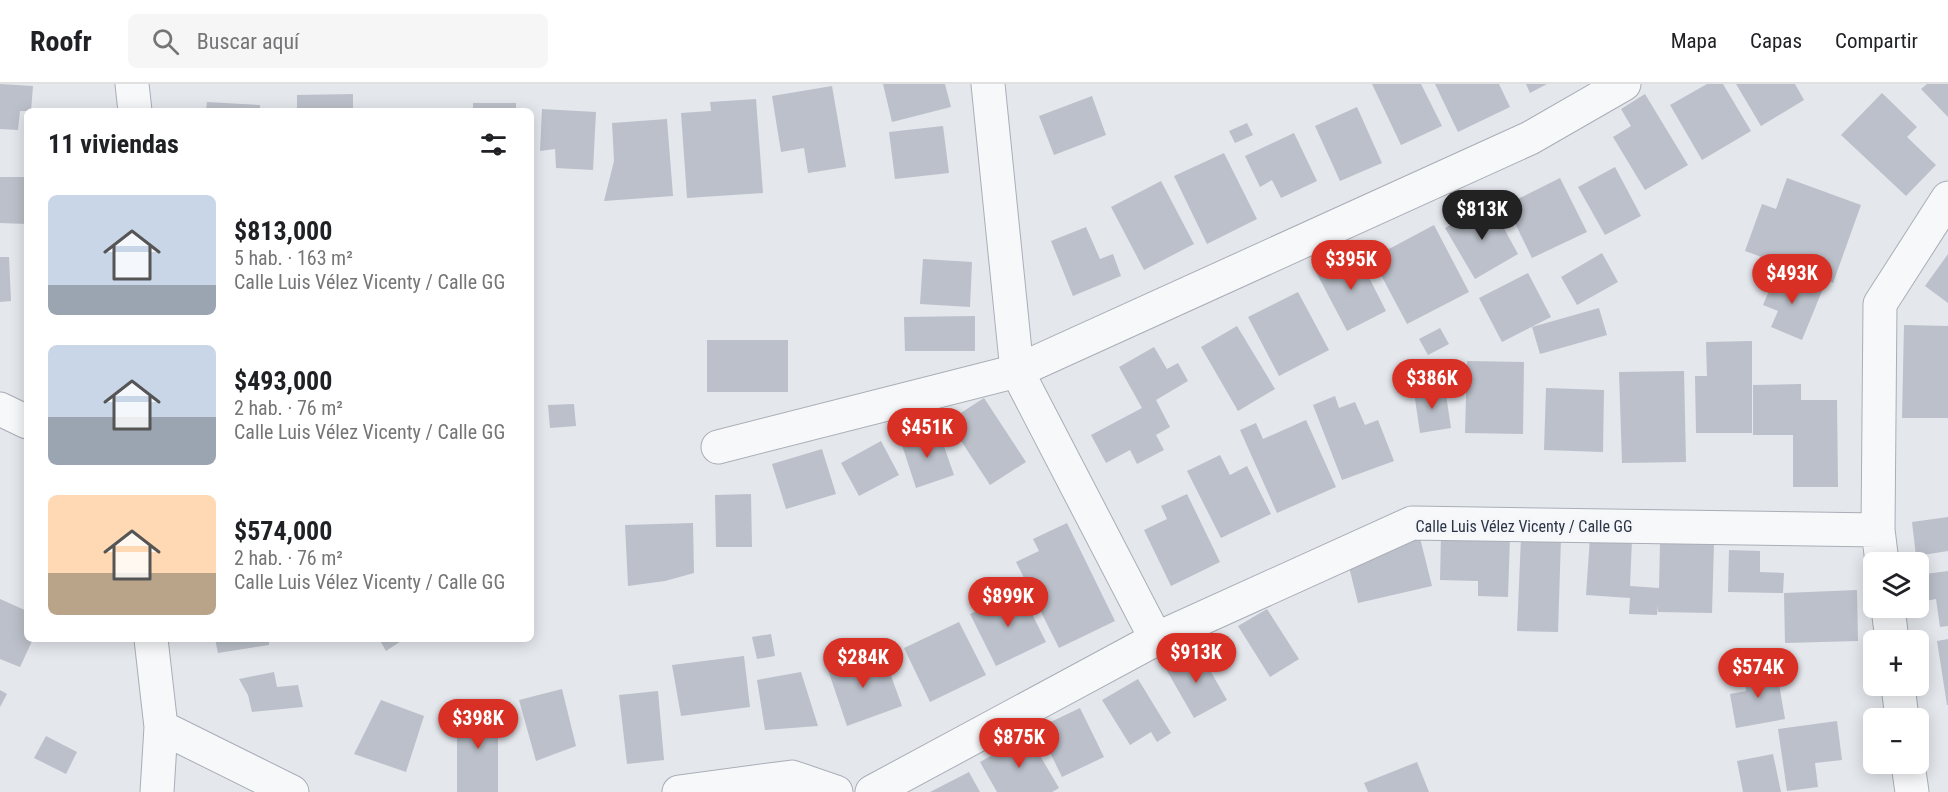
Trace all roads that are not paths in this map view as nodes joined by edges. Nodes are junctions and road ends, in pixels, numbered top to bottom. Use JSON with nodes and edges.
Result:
{"nodes":[{"id":1,"x":132,"y":84,"type":"edge"},
{"id":2,"x":988,"y":84,"type":"edge"},
{"id":3,"x":1624,"y":84,"type":"edge"},
{"id":4,"x":135,"y":108,"type":"edge"},
{"id":5,"x":1948,"y":198,"type":"edge"},
{"id":6,"x":1017,"y":371,"type":"junction"},
{"id":7,"x":0,"y":409,"type":"edge"},
{"id":8,"x":24,"y":421,"type":"edge"},
{"id":9,"x":718,"y":447,"type":"dead end"},
{"id":10,"x":1878,"y":530,"type":"junction"},
{"id":11,"x":1881,"y":552,"type":"edge"},
{"id":12,"x":1156,"y":639,"type":"junction"},
{"id":13,"x":151,"y":642,"type":"edge"},
{"id":14,"x":161,"y":727,"type":"junction"},
{"id":15,"x":1909,"y":774,"type":"edge"},
{"id":16,"x":158,"y":792,"type":"edge"},
{"id":17,"x":292,"y":792,"type":"edge"},
{"id":18,"x":679,"y":792,"type":"edge"},
{"id":19,"x":836,"y":792,"type":"edge"},
{"id":20,"x":872,"y":792,"type":"edge"},
{"id":21,"x":1912,"y":792,"type":"edge"}],
"edges":[{"from":1,"to":4,"type":"street"},
{"from":2,"to":6,"type":"street"},
{"from":3,"to":6,"type":"street"},
{"from":5,"to":10,"type":"street"},
{"from":6,"to":9,"type":"street"},
{"from":6,"to":12,"type":"street"},
{"from":7,"to":8,"type":"street"},
{"from":10,"to":11,"type":"street"},
{"from":10,"to":12,"type":"street","name":"Calle Luis Vélez Vicenty / Calle GG"},
{"from":12,"to":20,"type":"street","name":"Calle Luis Vélez Vicenty / Calle GG"},
{"from":13,"to":14,"type":"street"},
{"from":14,"to":16,"type":"street"},
{"from":14,"to":17,"type":"street"},
{"from":15,"to":21,"type":"street"},
{"from":18,"to":19,"type":"street"}]}
